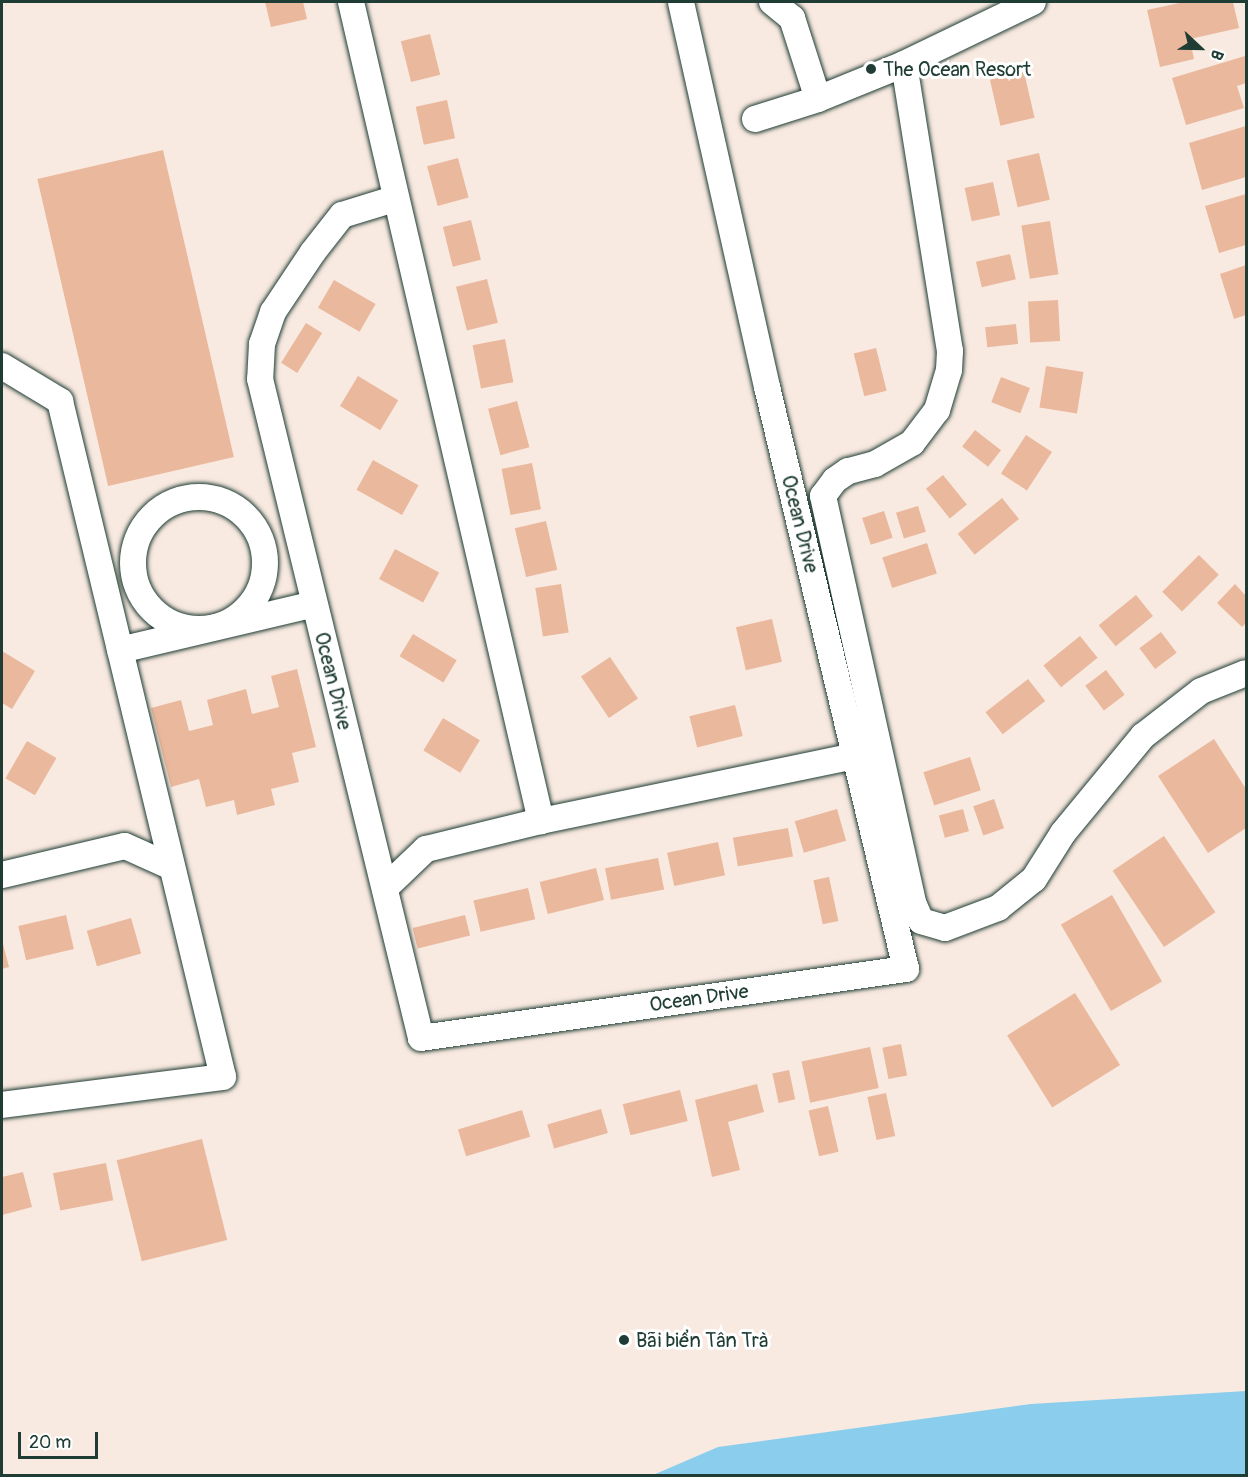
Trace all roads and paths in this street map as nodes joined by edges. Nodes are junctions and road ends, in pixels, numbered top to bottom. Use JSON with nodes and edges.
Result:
{"nodes":[{"id":1,"x":351,"y":2,"type":"edge"},
{"id":2,"x":681,"y":2,"type":"edge"},
{"id":3,"x":772,"y":2,"type":"edge"},
{"id":4,"x":1033,"y":2,"type":"edge"},
{"id":5,"x":904,"y":64,"type":"junction"},
{"id":6,"x":818,"y":99,"type":"junction"},
{"id":7,"x":755,"y":119,"type":"dead end"},
{"id":8,"x":394,"y":199,"type":"junction"},
{"id":9,"x":2,"y":366,"type":"edge"},
{"id":10,"x":314,"y":604,"type":"junction"},
{"id":11,"x":217,"y":627,"type":"junction"},
{"id":12,"x":120,"y":650,"type":"junction"},
{"id":13,"x":1246,"y":673,"type":"edge"},
{"id":14,"x":868,"y":756,"type":"junction"},
{"id":15,"x":541,"y":821,"type":"junction"},
{"id":16,"x":172,"y":867,"type":"junction"},
{"id":17,"x":2,"y":875,"type":"edge"},
{"id":18,"x":384,"y":888,"type":"junction"},
{"id":19,"x":2,"y":1105,"type":"edge"}],
"edges":[{"from":1,"to":8,"type":"street"},
{"from":2,"to":14,"type":"street","name":"Ocean Drive"},
{"from":3,"to":6,"type":"street"},
{"from":4,"to":5,"type":"street"},
{"from":5,"to":6,"type":"street"},
{"from":5,"to":14,"type":"street","name":"Ocean Drive"},
{"from":6,"to":7,"type":"street"},
{"from":8,"to":10,"type":"street","name":"Ocean Drive"},
{"from":8,"to":15,"type":"street"},
{"from":9,"to":12,"type":"street"},
{"from":10,"to":11,"type":"street"},
{"from":10,"to":18,"type":"street","name":"Ocean Drive"},
{"from":11,"to":11,"type":"street"},
{"from":11,"to":12,"type":"street"},
{"from":12,"to":16,"type":"street"},
{"from":13,"to":14,"type":"street","name":"Ocean Drive"},
{"from":14,"to":15,"type":"street"},
{"from":14,"to":18,"type":"street","name":"Ocean Drive"},
{"from":15,"to":18,"type":"street"},
{"from":16,"to":17,"type":"street"},
{"from":16,"to":19,"type":"street"}]}
